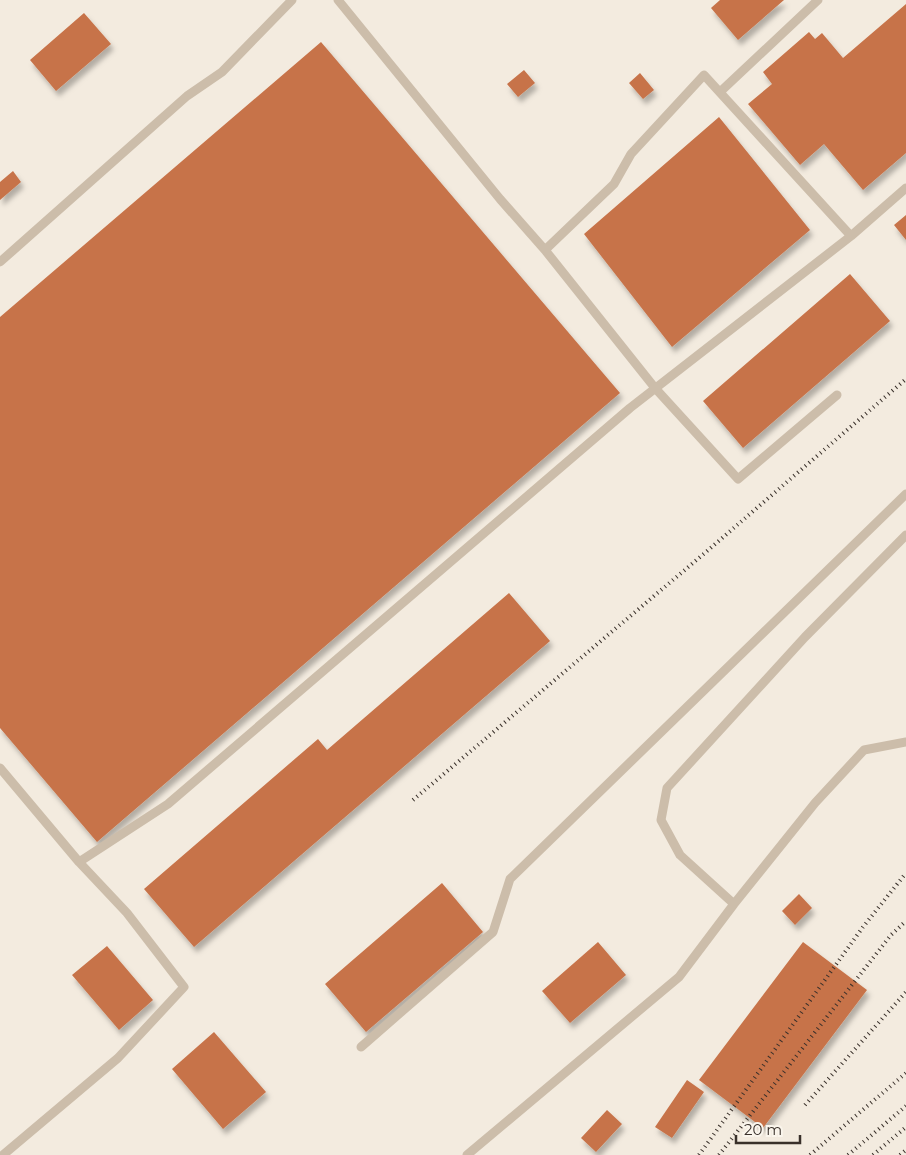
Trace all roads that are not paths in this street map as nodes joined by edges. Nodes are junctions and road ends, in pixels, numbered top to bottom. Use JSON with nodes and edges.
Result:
{"nodes":[{"id":1,"x":292,"y":0,"type":"edge"},
{"id":2,"x":338,"y":0,"type":"edge"},
{"id":3,"x":818,"y":0,"type":"edge"},
{"id":4,"x":720,"y":92,"type":"junction"},
{"id":5,"x":906,"y":188,"type":"edge"},
{"id":6,"x":851,"y":236,"type":"junction"},
{"id":7,"x":545,"y":250,"type":"junction"},
{"id":8,"x":0,"y":262,"type":"edge"},
{"id":9,"x":655,"y":388,"type":"junction"},
{"id":10,"x":837,"y":395,"type":"dead end"},
{"id":11,"x":906,"y":494,"type":"edge"},
{"id":12,"x":906,"y":535,"type":"edge"},
{"id":13,"x":906,"y":742,"type":"edge"},
{"id":14,"x":0,"y":768,"type":"edge"},
{"id":15,"x":79,"y":862,"type":"junction"},
{"id":16,"x":734,"y":904,"type":"junction"},
{"id":17,"x":361,"y":1047,"type":"dead end"},
{"id":18,"x":3,"y":1155,"type":"edge"},
{"id":19,"x":467,"y":1155,"type":"edge"}],
"edges":[{"from":1,"to":8,"type":"lane"},
{"from":2,"to":7,"type":"lane"},
{"from":3,"to":4,"type":"lane"},
{"from":4,"to":6,"type":"lane"},
{"from":4,"to":7,"type":"lane"},
{"from":5,"to":6,"type":"lane"},
{"from":6,"to":9,"type":"lane"},
{"from":7,"to":9,"type":"lane"},
{"from":9,"to":10,"type":"lane"},
{"from":9,"to":15,"type":"lane"},
{"from":11,"to":17,"type":"lane"},
{"from":12,"to":16,"type":"lane"},
{"from":13,"to":16,"type":"lane"},
{"from":14,"to":15,"type":"lane"},
{"from":15,"to":18,"type":"lane"},
{"from":16,"to":19,"type":"lane"}]}
